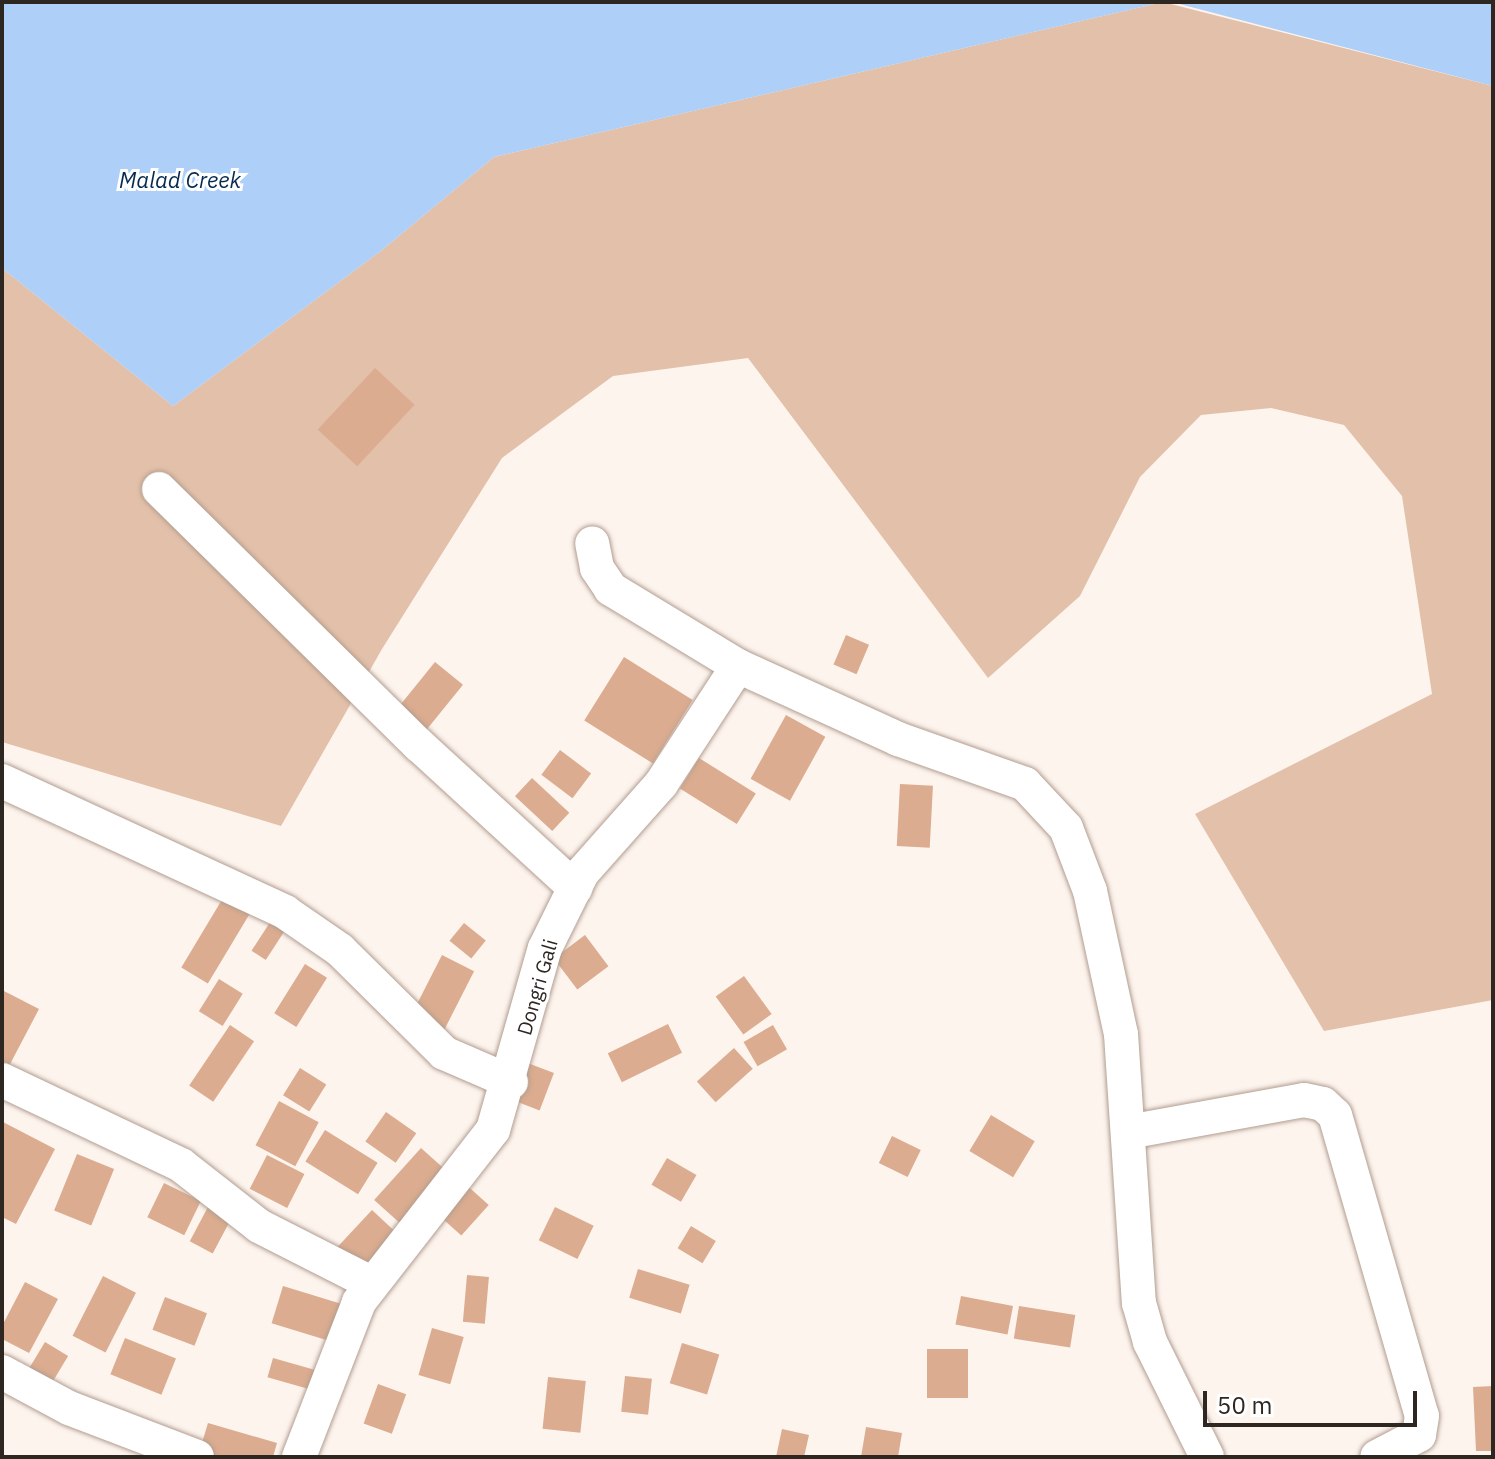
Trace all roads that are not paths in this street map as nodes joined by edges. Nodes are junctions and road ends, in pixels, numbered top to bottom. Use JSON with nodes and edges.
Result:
{"nodes":[{"id":1,"x":159,"y":489,"type":"dead end"},
{"id":2,"x":592,"y":543,"type":"dead end"},
{"id":3,"x":738,"y":666,"type":"junction"},
{"id":4,"x":2,"y":781,"type":"edge"},
{"id":5,"x":575,"y":888,"type":"junction"},
{"id":6,"x":2,"y":1080,"type":"edge"},
{"id":7,"x":511,"y":1082,"type":"junction"},
{"id":8,"x":1128,"y":1132,"type":"junction"},
{"id":9,"x":371,"y":1283,"type":"junction"},
{"id":10,"x":2,"y":1372,"type":"edge"},
{"id":11,"x":197,"y":1457,"type":"edge"},
{"id":12,"x":299,"y":1457,"type":"edge"},
{"id":13,"x":1207,"y":1457,"type":"edge"},
{"id":14,"x":1377,"y":1457,"type":"edge"}],
"edges":[{"from":1,"to":5,"type":"street"},
{"from":2,"to":3,"type":"street"},
{"from":3,"to":5,"type":"street","name":"Dongri Gali"},
{"from":3,"to":8,"type":"street"},
{"from":4,"to":7,"type":"street"},
{"from":5,"to":7,"type":"street","name":"Dongri Gali"},
{"from":6,"to":9,"type":"street"},
{"from":7,"to":9,"type":"street","name":"Dongri Gali"},
{"from":8,"to":13,"type":"street"},
{"from":8,"to":14,"type":"street"},
{"from":9,"to":12,"type":"street","name":"Dongri Gali"},
{"from":10,"to":11,"type":"street"}]}
